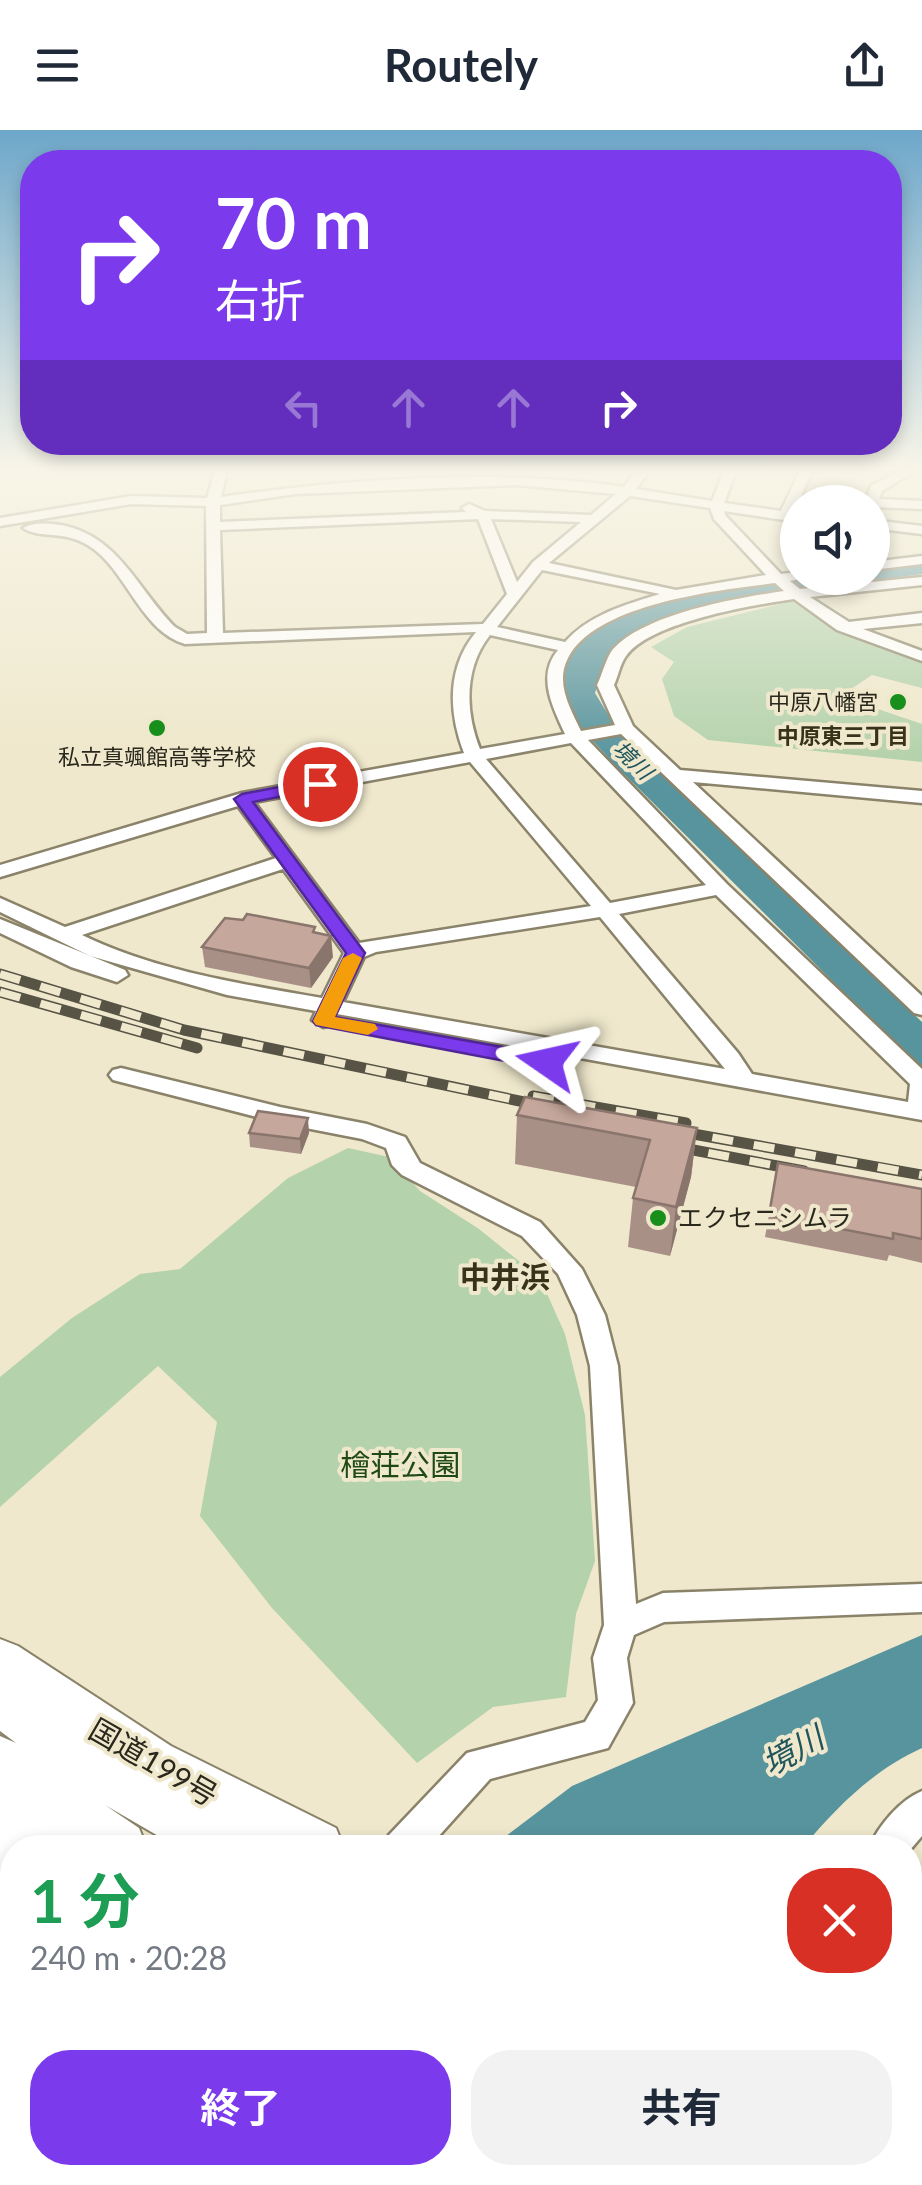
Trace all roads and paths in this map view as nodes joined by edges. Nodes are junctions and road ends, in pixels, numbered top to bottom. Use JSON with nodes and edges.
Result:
{"nodes":[{"id":1,"x":120,"y":567,"type":"edge"},
{"id":2,"x":214,"y":567,"type":"edge"},
{"id":3,"x":504,"y":567,"type":"edge"},
{"id":4,"x":537,"y":567,"type":"edge"},
{"id":5,"x":542,"y":567,"type":"edge"},
{"id":6,"x":780,"y":579,"type":"edge"},
{"id":7,"x":922,"y":581,"type":"edge"},
{"id":8,"x":890,"y":585,"type":"edge"},
{"id":9,"x":514,"y":593,"type":"junction"},
{"id":10,"x":675,"y":594,"type":"junction"},
{"id":11,"x":798,"y":595,"type":"joint"},
{"id":12,"x":922,"y":618,"type":"edge"},
{"id":13,"x":488,"y":628,"type":"junction"},
{"id":14,"x":842,"y":628,"type":"junction"},
{"id":15,"x":215,"y":640,"type":"junction"},
{"id":16,"x":568,"y":647,"type":"junction"},
{"id":17,"x":919,"y":654,"type":"edge"},
{"id":18,"x":622,"y":729,"type":"junction"},
{"id":19,"x":578,"y":737,"type":"junction"},
{"id":20,"x":474,"y":756,"type":"junction"},
{"id":21,"x":678,"y":775,"type":"junction"},
{"id":22,"x":922,"y":797,"type":"edge"},
{"id":23,"x":242,"y":799,"type":"junction"},
{"id":24,"x":288,"y":862,"type":"junction"},
{"id":25,"x":0,"y":872,"type":"edge"},
{"id":26,"x":720,"y":888,"type":"junction"},
{"id":27,"x":0,"y":904,"type":"edge"},
{"id":28,"x":608,"y":910,"type":"junction"},
{"id":29,"x":0,"y":925,"type":"edge"},
{"id":30,"x":62,"y":935,"type":"junction"},
{"id":31,"x":356,"y":953,"type":"junction"},
{"id":32,"x":922,"y":1008,"type":"edge"},
{"id":33,"x":326,"y":1014,"type":"junction"},
{"id":34,"x":121,"y":1075,"type":"dead end"},
{"id":35,"x":744,"y":1081,"type":"junction"},
{"id":36,"x":921,"y":1118,"type":"edge"},
{"id":37,"x":922,"y":1598,"type":"edge"},
{"id":38,"x":621,"y":1625,"type":"junction"},
{"id":39,"x":1,"y":1688,"type":"edge"},
{"id":40,"x":0,"y":1762,"type":"edge"},
{"id":41,"x":0,"y":1806,"type":"edge"},
{"id":42,"x":922,"y":1810,"type":"edge"},
{"id":43,"x":42,"y":1835,"type":"edge"},
{"id":44,"x":101,"y":1835,"type":"edge"},
{"id":45,"x":211,"y":1835,"type":"edge"},
{"id":46,"x":287,"y":1835,"type":"edge"},
{"id":47,"x":414,"y":1835,"type":"edge"},
{"id":48,"x":900,"y":1835,"type":"edge"}],
"edges":[{"from":1,"to":15,"type":"street"},
{"from":2,"to":15,"type":"street"},
{"from":3,"to":9,"type":"street"},
{"from":4,"to":9,"type":"street"},
{"from":5,"to":10,"type":"street"},
{"from":6,"to":10,"type":"street"},
{"from":7,"to":8,"type":"street"},
{"from":9,"to":13,"type":"street"},
{"from":10,"to":16,"type":"street"},
{"from":11,"to":14,"type":"street"},
{"from":11,"to":18,"type":"street"},
{"from":12,"to":14,"type":"street"},
{"from":13,"to":15,"type":"street"},
{"from":13,"to":16,"type":"street"},
{"from":13,"to":20,"type":"street"},
{"from":14,"to":17,"type":"street"},
{"from":16,"to":19,"type":"street"},
{"from":18,"to":19,"type":"street"},
{"from":18,"to":21,"type":"street"},
{"from":19,"to":20,"type":"street"},
{"from":19,"to":26,"type":"street"},
{"from":20,"to":23,"type":"street"},
{"from":20,"to":28,"type":"street"},
{"from":21,"to":22,"type":"street"},
{"from":21,"to":32,"type":"street"},
{"from":23,"to":24,"type":"street"},
{"from":23,"to":25,"type":"street"},
{"from":24,"to":30,"type":"street"},
{"from":24,"to":31,"type":"street"},
{"from":26,"to":28,"type":"street"},
{"from":26,"to":36,"type":"street"},
{"from":27,"to":30,"type":"street"},
{"from":28,"to":31,"type":"street"},
{"from":28,"to":35,"type":"street"},
{"from":29,"to":33,"type":"street"},
{"from":30,"to":33,"type":"street"},
{"from":31,"to":33,"type":"street"},
{"from":33,"to":35,"type":"street"},
{"from":33,"to":36,"type":"street"},
{"from":34,"to":38,"type":"street"},
{"from":35,"to":36,"type":"street"},
{"from":37,"to":38,"type":"street"},
{"from":38,"to":47,"type":"street"},
{"from":39,"to":45,"type":"highway"},
{"from":39,"to":46,"type":"highway","name":"国道199号"},
{"from":40,"to":44,"type":"highway"},
{"from":41,"to":43,"type":"highway"},
{"from":42,"to":48,"type":"street"}]}
